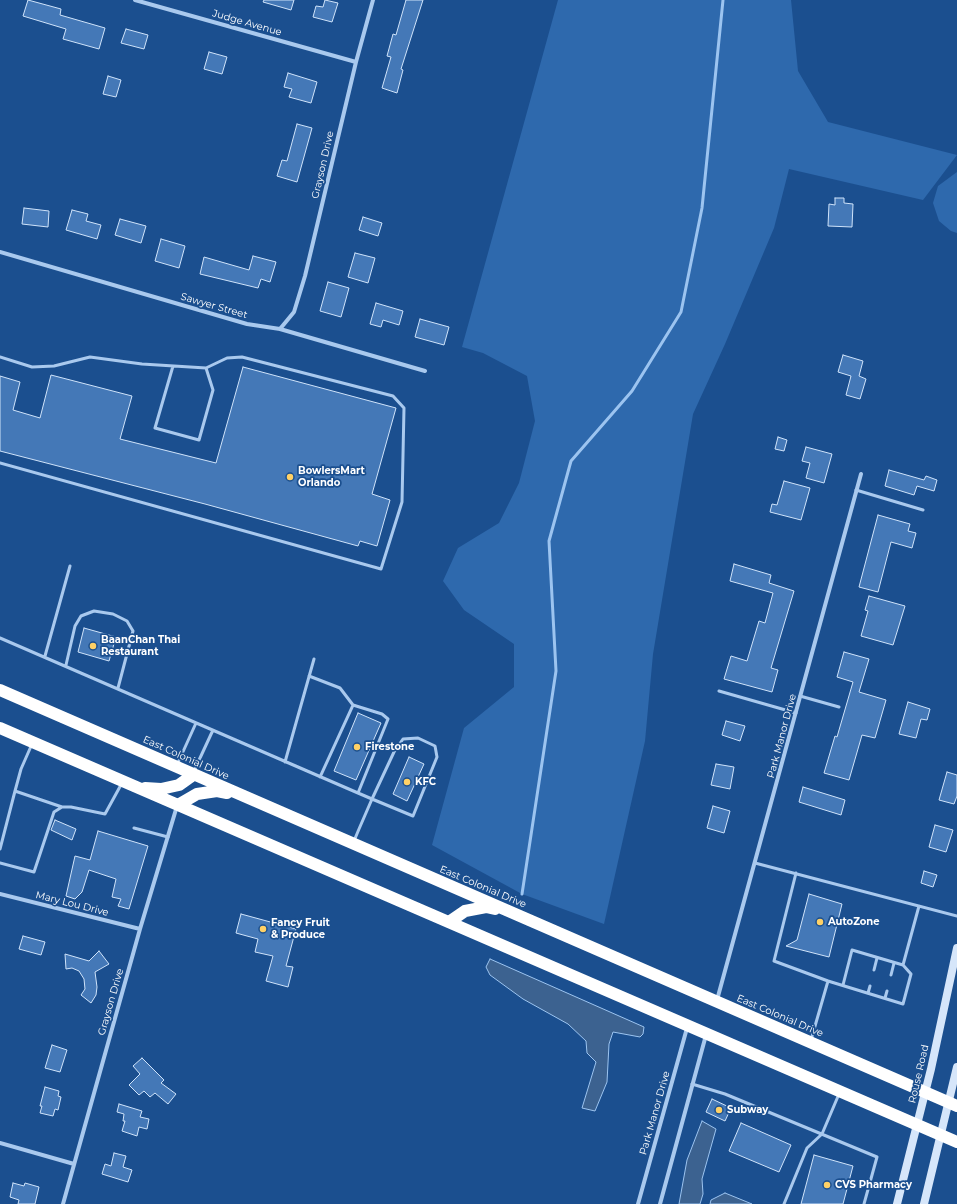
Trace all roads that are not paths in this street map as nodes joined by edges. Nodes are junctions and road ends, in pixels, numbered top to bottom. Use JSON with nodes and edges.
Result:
{"nodes":[{"id":1,"x":135,"y":0,"type":"edge"},
{"id":2,"x":373,"y":0,"type":"edge"},
{"id":3,"x":356,"y":62,"type":"junction"},
{"id":4,"x":0,"y":252,"type":"edge"},
{"id":5,"x":280,"y":329,"type":"junction"},
{"id":6,"x":0,"y":357,"type":"edge"},
{"id":7,"x":173,"y":366,"type":"junction"},
{"id":8,"x":206,"y":368,"type":"junction"},
{"id":9,"x":425,"y":371,"type":"dead end"},
{"id":10,"x":0,"y":463,"type":"edge"},
{"id":11,"x":861,"y":474,"type":"dead end"},
{"id":12,"x":856,"y":490,"type":"junction"},
{"id":13,"x":923,"y":510,"type":"dead end"},
{"id":14,"x":70,"y":566,"type":"dead end"},
{"id":15,"x":0,"y":638,"type":"edge"},
{"id":16,"x":45,"y":656,"type":"junction"},
{"id":17,"x":314,"y":659,"type":"dead end"},
{"id":18,"x":66,"y":665,"type":"junction"},
{"id":19,"x":309,"y":676,"type":"junction"},
{"id":20,"x":118,"y":688,"type":"junction"},
{"id":21,"x":0,"y":690,"type":"edge"},
{"id":22,"x":719,"y":691,"type":"dead end"},
{"id":23,"x":800,"y":696,"type":"junction"},
{"id":24,"x":353,"y":705,"type":"junction"},
{"id":25,"x":839,"y":707,"type":"dead end"},
{"id":26,"x":796,"y":713,"type":"junction"},
{"id":27,"x":196,"y":723,"type":"junction"},
{"id":28,"x":0,"y":728,"type":"edge"},
{"id":29,"x":213,"y":730,"type":"junction"},
{"id":30,"x":33,"y":742,"type":"junction"},
{"id":31,"x":285,"y":762,"type":"junction"},
{"id":32,"x":176,"y":767,"type":"junction"},
{"id":33,"x":193,"y":775,"type":"junction"},
{"id":34,"x":320,"y":777,"type":"junction"},
{"id":35,"x":123,"y":782,"type":"junction"},
{"id":36,"x":138,"y":788,"type":"junction"},
{"id":37,"x":15,"y":791,"type":"junction"},
{"id":38,"x":358,"y":793,"type":"junction"},
{"id":39,"x":238,"y":794,"type":"junction"},
{"id":40,"x":372,"y":799,"type":"junction"},
{"id":41,"x":178,"y":805,"type":"junction"},
{"id":42,"x":62,"y":807,"type":"junction"},
{"id":43,"x":134,"y":828,"type":"dead end"},
{"id":44,"x":168,"y":837,"type":"junction"},
{"id":45,"x":353,"y":844,"type":"junction"},
{"id":46,"x":0,"y":849,"type":"edge"},
{"id":47,"x":0,"y":863,"type":"edge"},
{"id":48,"x":756,"y":863,"type":"junction"},
{"id":49,"x":796,"y":873,"type":"junction"},
{"id":50,"x":0,"y":894,"type":"edge"},
{"id":51,"x":919,"y":906,"type":"junction"},
{"id":52,"x":508,"y":911,"type":"junction"},
{"id":53,"x":957,"y":916,"type":"edge"},
{"id":54,"x":449,"y":922,"type":"junction"},
{"id":55,"x":140,"y":929,"type":"junction"},
{"id":56,"x":957,"y":948,"type":"edge"},
{"id":57,"x":877,"y":958,"type":"junction"},
{"id":58,"x":894,"y":963,"type":"junction"},
{"id":59,"x":903,"y":965,"type":"junction"},
{"id":60,"x":874,"y":970,"type":"dead end"},
{"id":61,"x":891,"y":975,"type":"dead end"},
{"id":62,"x":828,"y":981,"type":"junction"},
{"id":63,"x":843,"y":985,"type":"junction"},
{"id":64,"x":870,"y":986,"type":"dead end"},
{"id":65,"x":887,"y":991,"type":"dead end"},
{"id":66,"x":868,"y":993,"type":"junction"},
{"id":67,"x":885,"y":998,"type":"junction"},
{"id":68,"x":717,"y":1002,"type":"junction"},
{"id":69,"x":688,"y":1026,"type":"junction"},
{"id":70,"x":706,"y":1034,"type":"junction"},
{"id":71,"x":810,"y":1042,"type":"junction"},
{"id":72,"x":957,"y":1067,"type":"edge"},
{"id":73,"x":692,"y":1084,"type":"junction"},
{"id":74,"x":840,"y":1091,"type":"junction"},
{"id":75,"x":925,"y":1092,"type":"junction"},
{"id":76,"x":953,"y":1104,"type":"edge"},
{"id":77,"x":917,"y":1125,"type":"junction"},
{"id":78,"x":822,"y":1134,"type":"junction"},
{"id":79,"x":941,"y":1135,"type":"junction"},
{"id":80,"x":957,"y":1142,"type":"edge"},
{"id":81,"x":0,"y":1143,"type":"edge"},
{"id":82,"x":74,"y":1164,"type":"junction"},
{"id":83,"x":63,"y":1204,"type":"edge"},
{"id":84,"x":638,"y":1204,"type":"edge"},
{"id":85,"x":660,"y":1204,"type":"edge"},
{"id":86,"x":784,"y":1204,"type":"edge"},
{"id":87,"x":864,"y":1204,"type":"edge"},
{"id":88,"x":897,"y":1204,"type":"edge"},
{"id":89,"x":924,"y":1204,"type":"edge"}],
"edges":[{"from":1,"to":3,"type":"street","name":"Judge Avenue"},
{"from":2,"to":3,"type":"street","name":"Grayson Drive"},
{"from":3,"to":5,"type":"street","name":"Grayson Drive"},
{"from":4,"to":5,"type":"street","name":"Sawyer Street"},
{"from":5,"to":9,"type":"street","name":"Sawyer Street"},
{"from":6,"to":7,"type":"lane"},
{"from":7,"to":8,"type":"lane"},
{"from":7,"to":8,"type":"lane"},
{"from":8,"to":10,"type":"lane"},
{"from":11,"to":12,"type":"street","name":"Park Manor Drive"},
{"from":12,"to":13,"type":"lane"},
{"from":12,"to":23,"type":"street","name":"Park Manor Drive"},
{"from":14,"to":16,"type":"lane"},
{"from":15,"to":16,"type":"lane"},
{"from":16,"to":18,"type":"lane"},
{"from":17,"to":19,"type":"lane"},
{"from":18,"to":20,"type":"lane"},
{"from":18,"to":20,"type":"lane"},
{"from":19,"to":24,"type":"lane"},
{"from":19,"to":31,"type":"lane"},
{"from":20,"to":27,"type":"lane"},
{"from":21,"to":32,"type":"highway","name":"East Colonial Drive"},
{"from":22,"to":26,"type":"lane"},
{"from":23,"to":25,"type":"lane"},
{"from":23,"to":26,"type":"street","name":"Park Manor Drive"},
{"from":24,"to":34,"type":"lane"},
{"from":24,"to":38,"type":"lane"},
{"from":26,"to":48,"type":"street","name":"Park Manor Drive"},
{"from":27,"to":29,"type":"lane"},
{"from":27,"to":32,"type":"lane"},
{"from":28,"to":30,"type":"highway"},
{"from":29,"to":31,"type":"lane"},
{"from":29,"to":33,"type":"lane"},
{"from":30,"to":35,"type":"highway"},
{"from":30,"to":37,"type":"lane"},
{"from":31,"to":34,"type":"lane"},
{"from":32,"to":33,"type":"highway","name":"East Colonial Drive"},
{"from":33,"to":36,"type":"highway"},
{"from":33,"to":39,"type":"highway","name":"East Colonial Drive"},
{"from":34,"to":38,"type":"lane"},
{"from":35,"to":36,"type":"highway"},
{"from":35,"to":42,"type":"lane"},
{"from":36,"to":41,"type":"highway"},
{"from":37,"to":42,"type":"lane"},
{"from":37,"to":46,"type":"lane"},
{"from":38,"to":40,"type":"lane"},
{"from":39,"to":41,"type":"highway"},
{"from":39,"to":45,"type":"highway","name":"East Colonial Drive"},
{"from":40,"to":40,"type":"lane"},
{"from":40,"to":45,"type":"lane"},
{"from":41,"to":44,"type":"street","name":"Grayson Drive"},
{"from":41,"to":54,"type":"highway"},
{"from":42,"to":47,"type":"lane"},
{"from":43,"to":44,"type":"lane"},
{"from":44,"to":55,"type":"street","name":"Grayson Drive"},
{"from":45,"to":52,"type":"highway","name":"East Colonial Drive"},
{"from":48,"to":49,"type":"lane"},
{"from":48,"to":68,"type":"street","name":"Park Manor Drive"},
{"from":49,"to":51,"type":"lane"},
{"from":49,"to":62,"type":"lane"},
{"from":50,"to":55,"type":"street","name":"Mary Lou Drive"},
{"from":51,"to":53,"type":"lane"},
{"from":51,"to":59,"type":"lane"},
{"from":52,"to":54,"type":"highway"},
{"from":52,"to":68,"type":"highway","name":"East Colonial Drive"},
{"from":54,"to":69,"type":"highway"},
{"from":55,"to":82,"type":"street","name":"Grayson Drive"},
{"from":56,"to":75,"type":"street","name":"Rouse Road"},
{"from":57,"to":58,"type":"lane"},
{"from":57,"to":60,"type":"lane"},
{"from":57,"to":63,"type":"lane"},
{"from":58,"to":59,"type":"lane"},
{"from":58,"to":61,"type":"lane"},
{"from":59,"to":67,"type":"lane"},
{"from":62,"to":63,"type":"lane"},
{"from":62,"to":71,"type":"lane"},
{"from":63,"to":66,"type":"lane"},
{"from":64,"to":66,"type":"lane"},
{"from":65,"to":67,"type":"lane"},
{"from":66,"to":67,"type":"lane"},
{"from":68,"to":71,"type":"highway","name":"East Colonial Drive"},
{"from":69,"to":70,"type":"highway"},
{"from":69,"to":84,"type":"street","name":"Park Manor Drive"},
{"from":70,"to":73,"type":"street"},
{"from":70,"to":74,"type":"highway"},
{"from":71,"to":75,"type":"highway","name":"East Colonial Drive"},
{"from":72,"to":76,"type":"street"},
{"from":73,"to":78,"type":"lane"},
{"from":73,"to":85,"type":"street"},
{"from":74,"to":77,"type":"highway"},
{"from":74,"to":78,"type":"lane"},
{"from":75,"to":76,"type":"highway","name":"East Colonial Drive"},
{"from":75,"to":77,"type":"street","name":"Rouse Road"},
{"from":76,"to":79,"type":"street"},
{"from":77,"to":79,"type":"highway"},
{"from":77,"to":88,"type":"street","name":"Rouse Road"},
{"from":78,"to":86,"type":"lane"},
{"from":78,"to":87,"type":"lane"},
{"from":79,"to":80,"type":"highway"},
{"from":79,"to":89,"type":"street"},
{"from":81,"to":82,"type":"street"},
{"from":82,"to":83,"type":"street","name":"Grayson Drive"}]}
